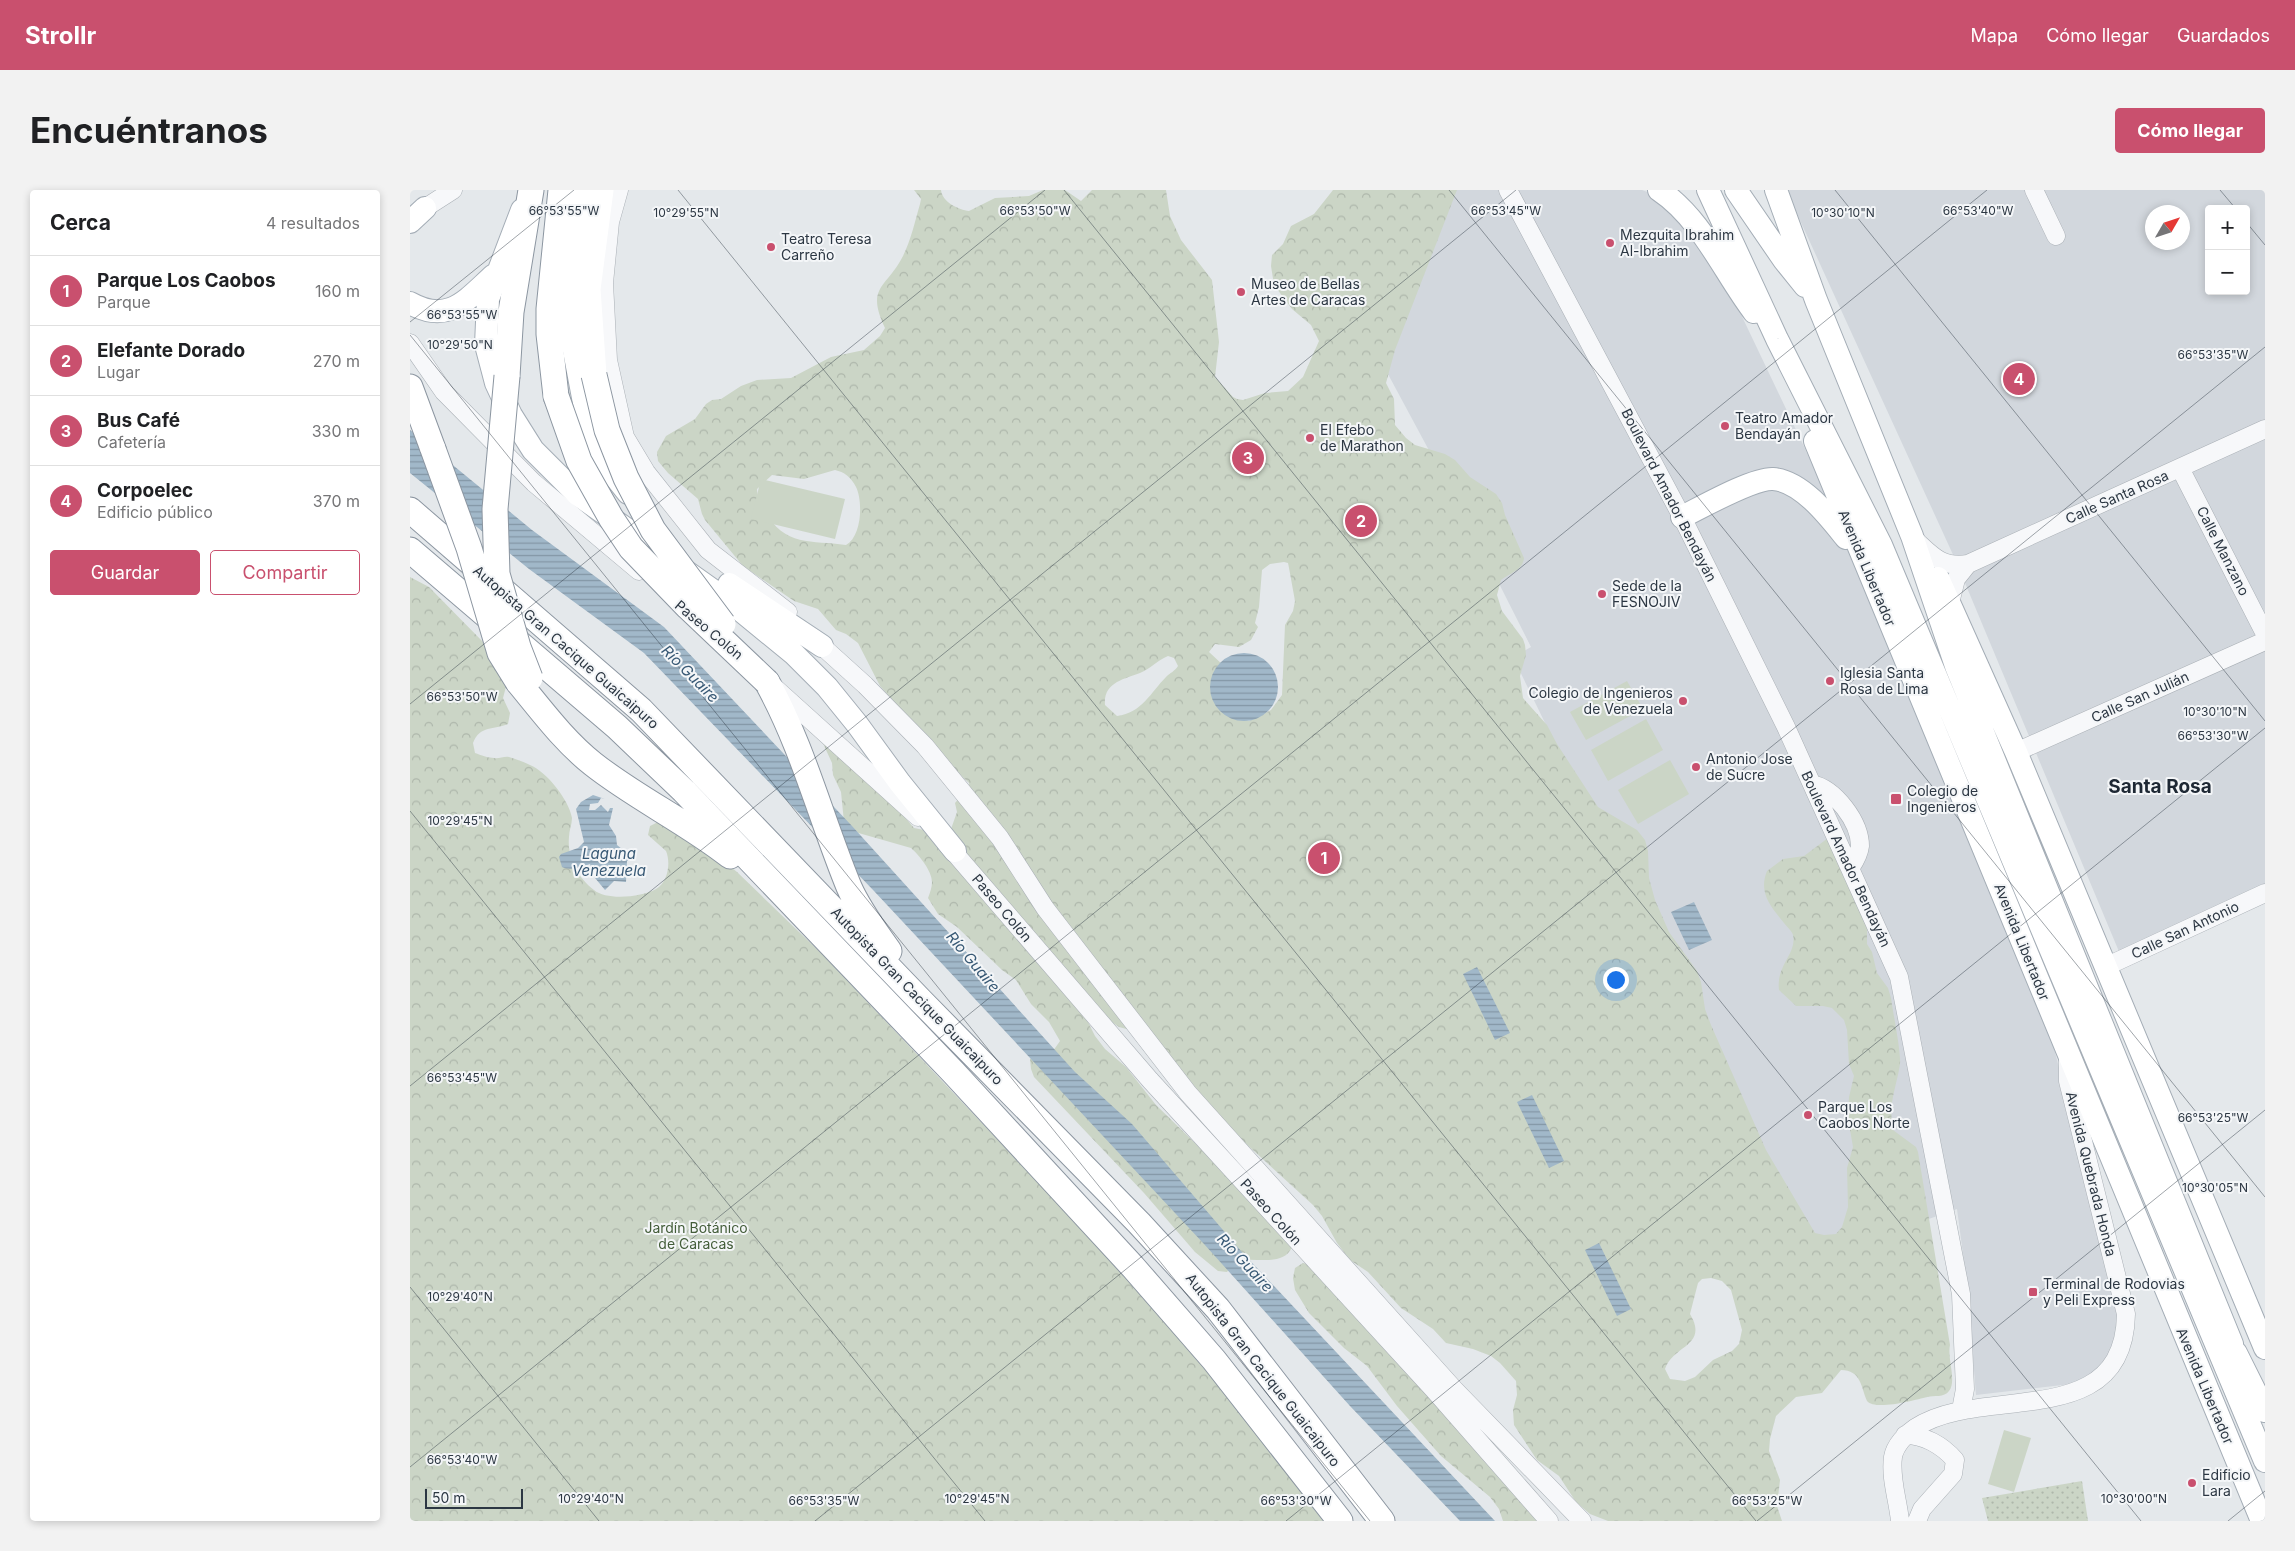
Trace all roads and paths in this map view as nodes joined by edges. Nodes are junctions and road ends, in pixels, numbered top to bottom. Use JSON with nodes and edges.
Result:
{"nodes":[{"id":1,"x":453,"y":190,"type":"edge"},
{"id":2,"x":529,"y":190,"type":"edge"},
{"id":3,"x":561,"y":190,"type":"edge"},
{"id":4,"x":579,"y":190,"type":"edge"},
{"id":5,"x":601,"y":190,"type":"edge"},
{"id":6,"x":619,"y":190,"type":"edge"},
{"id":7,"x":1508,"y":190,"type":"edge"},
{"id":8,"x":1659,"y":190,"type":"edge"},
{"id":9,"x":1708,"y":190,"type":"edge"},
{"id":10,"x":1736,"y":190,"type":"edge"},
{"id":11,"x":1776,"y":190,"type":"edge"},
{"id":12,"x":2035,"y":190,"type":"edge"},
{"id":13,"x":415,"y":216,"type":"edge"},
{"id":14,"x":2056,"y":236,"type":"dead end"},
{"id":15,"x":496,"y":272,"type":"junction"},
{"id":16,"x":1816,"y":300,"type":"junction"},
{"id":17,"x":410,"y":303,"type":"edge"},
{"id":18,"x":1777,"y":339,"type":"junction"},
{"id":19,"x":410,"y":343,"type":"edge"},
{"id":20,"x":1788,"y":361,"type":"junction"},
{"id":21,"x":410,"y":387,"type":"edge"},
{"id":22,"x":2265,"y":429,"type":"edge"},
{"id":23,"x":2180,"y":468,"type":"junction"},
{"id":24,"x":410,"y":510,"type":"edge"},
{"id":25,"x":1682,"y":518,"type":"junction"},
{"id":26,"x":1912,"y":536,"type":"junction"},
{"id":27,"x":410,"y":550,"type":"edge"},
{"id":28,"x":1862,"y":557,"type":"junction"},
{"id":29,"x":1968,"y":564,"type":"junction"},
{"id":30,"x":1950,"y":603,"type":"junction"},
{"id":31,"x":2265,"y":634,"type":"edge"},
{"id":32,"x":2265,"y":641,"type":"edge"},
{"id":33,"x":822,"y":646,"type":"junction"},
{"id":34,"x":524,"y":680,"type":"junction"},
{"id":35,"x":767,"y":682,"type":"junction"},
{"id":36,"x":2016,"y":752,"type":"junction"},
{"id":37,"x":2019,"y":819,"type":"junction"},
{"id":38,"x":955,"y":851,"type":"junction"},
{"id":39,"x":2265,"y":894,"type":"edge"},
{"id":40,"x":2003,"y":895,"type":"junction"},
{"id":41,"x":796,"y":909,"type":"junction"},
{"id":42,"x":2102,"y":958,"type":"junction"},
{"id":43,"x":920,"y":1000,"type":"junction"},
{"id":44,"x":2085,"y":1006,"type":"junction"},
{"id":45,"x":2068,"y":1055,"type":"junction"},
{"id":46,"x":2153,"y":1078,"type":"junction"},
{"id":47,"x":2138,"y":1111,"type":"junction"},
{"id":48,"x":2265,"y":1348,"type":"edge"},
{"id":49,"x":2236,"y":1353,"type":"junction"},
{"id":50,"x":1961,"y":1410,"type":"junction"},
{"id":51,"x":2265,"y":1411,"type":"edge"},
{"id":52,"x":2265,"y":1425,"type":"edge"},
{"id":53,"x":1905,"y":1435,"type":"junction"},
{"id":54,"x":2265,"y":1461,"type":"edge"},
{"id":55,"x":1381,"y":1518,"type":"edge"},
{"id":56,"x":1340,"y":1521,"type":"edge"},
{"id":57,"x":1549,"y":1521,"type":"edge"},
{"id":58,"x":1582,"y":1521,"type":"edge"},
{"id":59,"x":1900,"y":1521,"type":"edge"},
{"id":60,"x":1917,"y":1521,"type":"edge"},
{"id":61,"x":2262,"y":1521,"type":"edge"}],
"edges":[{"from":1,"to":13,"type":"street"},
{"from":2,"to":15,"type":"main road"},
{"from":2,"to":34,"type":"highway","bridge":true},
{"from":3,"to":35,"type":"highway","bridge":true},
{"from":4,"to":33,"type":"main road"},
{"from":5,"to":35,"type":"highway","bridge":true},
{"from":6,"to":33,"type":"street","name":"Paseo Colón"},
{"from":7,"to":25,"type":"street","name":"Boulevard Amador Bendayán"},
{"from":8,"to":18,"type":"main road"},
{"from":9,"to":18,"type":"main road"},
{"from":10,"to":16,"type":"main road"},
{"from":11,"to":16,"type":"main road"},
{"from":12,"to":14,"type":"street"},
{"from":15,"to":17,"type":"main road"},
{"from":15,"to":38,"type":"main road"},
{"from":16,"to":26,"type":"main road","name":"Avenida Libertador"},
{"from":18,"to":20,"type":"main road","name":"Avenida Libertador"},
{"from":19,"to":38,"type":"street","name":"Paseo Colón"},
{"from":20,"to":28,"type":"main road","name":"Avenida Libertador"},
{"from":20,"to":44,"type":"main road","name":"Avenida Libertador"},
{"from":21,"to":34,"type":"highway","bridge":true},
{"from":22,"to":23,"type":"street","name":"Calle Santa Rosa"},
{"from":23,"to":29,"type":"street","name":"Calle Santa Rosa"},
{"from":23,"to":31,"type":"street","name":"Calle Manzano"},
{"from":24,"to":43,"type":"highway","name":"Autopista Gran Cacique Guaicaipuro"},
{"from":25,"to":28,"type":"main road"},
{"from":25,"to":50,"type":"street","name":"Boulevard Amador Bendayán"},
{"from":26,"to":29,"type":"street","name":"Calle Santa Rosa"},
{"from":26,"to":30,"type":"main road","name":"Avenida Libertador"},
{"from":26,"to":37,"type":"main road","name":"Avenida Libertador"},
{"from":27,"to":41,"type":"highway","name":"Autopista Gran Cacique Guaicaipuro"},
{"from":28,"to":40,"type":"main road","name":"Avenida Libertador"},
{"from":29,"to":30,"type":"street"},
{"from":30,"to":36,"type":"main road","name":"Avenida Libertador"},
{"from":32,"to":36,"type":"street","name":"Calle San Julián"},
{"from":33,"to":58,"type":"street","name":"Paseo Colón"},
{"from":34,"to":41,"type":"highway"},
{"from":35,"to":43,"type":"highway"},
{"from":36,"to":42,"type":"main road","name":"Avenida Libertador"},
{"from":37,"to":42,"type":"main road"},
{"from":37,"to":44,"type":"main road","name":"Avenida Libertador"},
{"from":38,"to":57,"type":"street","name":"Paseo Colón"},
{"from":39,"to":42,"type":"street","name":"Calle San Antonio"},
{"from":40,"to":44,"type":"main road"},
{"from":40,"to":45,"type":"main road","name":"Avenida Libertador"},
{"from":41,"to":56,"type":"highway","name":"Autopista Gran Cacique Guaicaipuro"},
{"from":42,"to":44,"type":"main road"},
{"from":42,"to":46,"type":"main road","name":"Avenida Libertador"},
{"from":43,"to":55,"type":"highway","name":"Autopista Gran Cacique Guaicaipuro"},
{"from":44,"to":47,"type":"main road","name":"Avenida Libertador"},
{"from":44,"to":54,"type":"main road","name":"Avenida Libertador"},
{"from":45,"to":50,"type":"street","name":"Avenida Quebrada Honda"},
{"from":45,"to":61,"type":"main road","name":"Avenida Libertador"},
{"from":46,"to":47,"type":"main road"},
{"from":46,"to":48,"type":"main road","name":"Avenida Libertador"},
{"from":47,"to":49,"type":"main road","name":"Avenida Libertador"},
{"from":49,"to":51,"type":"main road"},
{"from":49,"to":52,"type":"main road","name":"Avenida Libertador"},
{"from":50,"to":53,"type":"street","name":"Avenida Quebrada Honda"},
{"from":53,"to":59,"type":"street","name":"Avenida Quebrada Honda"},
{"from":53,"to":60,"type":"street"}]}
